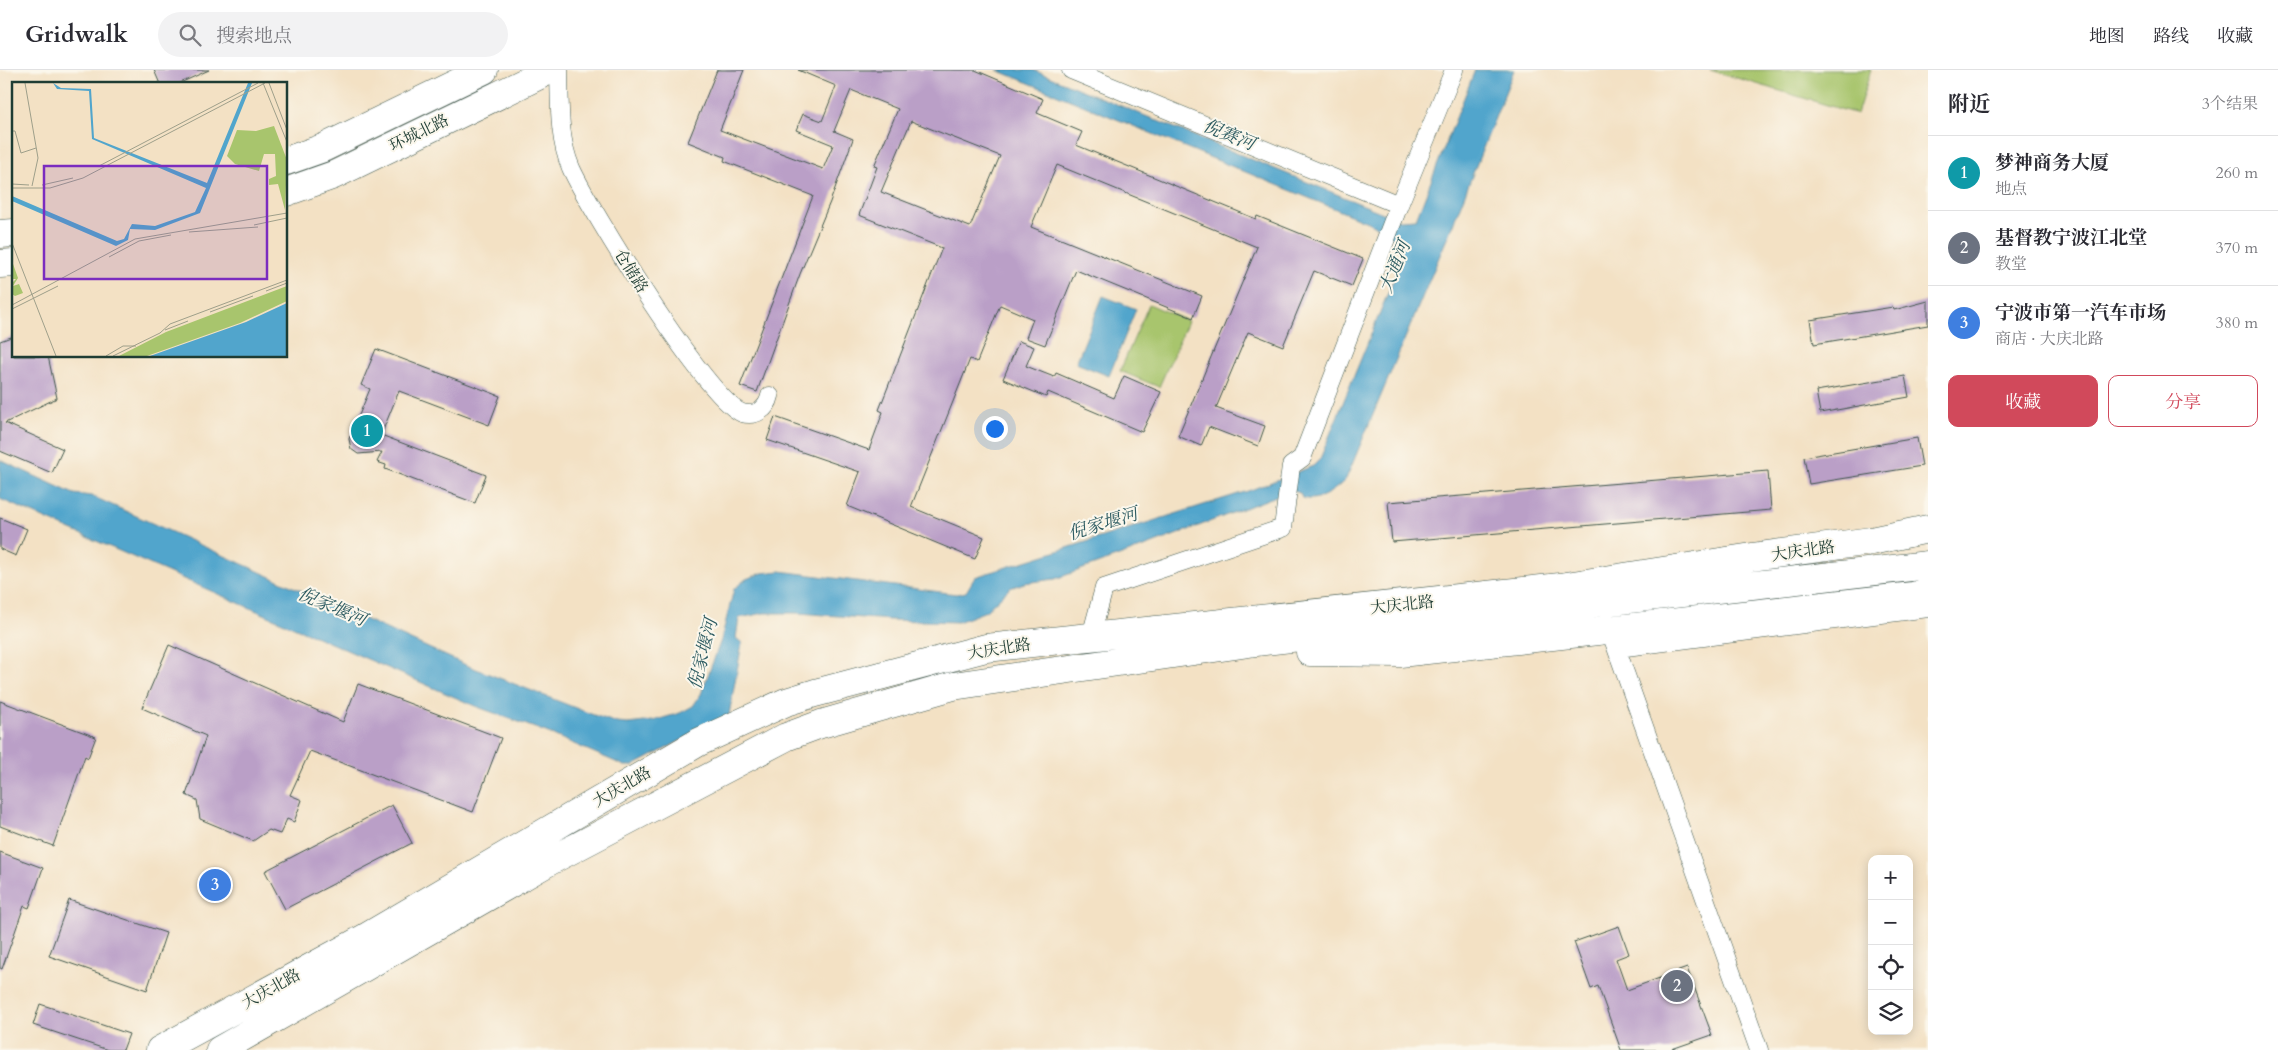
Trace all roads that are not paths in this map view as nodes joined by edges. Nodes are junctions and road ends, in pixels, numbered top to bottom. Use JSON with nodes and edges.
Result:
{"nodes":[{"id":1,"x":484,"y":70,"type":"edge"},
{"id":2,"x":550,"y":70,"type":"edge"},
{"id":3,"x":559,"y":70,"type":"edge"},
{"id":4,"x":1071,"y":70,"type":"edge"},
{"id":5,"x":1454,"y":70,"type":"edge"},
{"id":6,"x":288,"y":160,"type":"edge"},
{"id":7,"x":288,"y":191,"type":"edge"},
{"id":8,"x":1399,"y":205,"type":"junction"},
{"id":9,"x":770,"y":396,"type":"dead end"},
{"id":10,"x":1928,"y":529,"type":"edge"},
{"id":11,"x":1920,"y":566,"type":"edge"},
{"id":12,"x":1596,"y":592,"type":"junction"},
{"id":13,"x":1928,"y":592,"type":"edge"},
{"id":14,"x":1928,"y":608,"type":"edge"},
{"id":15,"x":1092,"y":636,"type":"junction"},
{"id":16,"x":1615,"y":639,"type":"junction"},
{"id":17,"x":1256,"y":642,"type":"junction"},
{"id":18,"x":160,"y":1050,"type":"edge"},
{"id":19,"x":220,"y":1050,"type":"edge"},
{"id":20,"x":1759,"y":1050,"type":"edge"}],
"edges":[{"from":1,"to":6,"type":"main road","name":"环城北路"},
{"from":2,"to":7,"type":"main road","name":"环城北路"},
{"from":3,"to":9,"type":"street","name":"仓储路"},
{"from":4,"to":8,"type":"street"},
{"from":5,"to":8,"type":"street"},
{"from":8,"to":15,"type":"street"},
{"from":10,"to":12,"type":"main road","name":"大庆北路"},
{"from":11,"to":12,"type":"main road"},
{"from":12,"to":15,"type":"main road","name":"大庆北路"},
{"from":12,"to":16,"type":"street"},
{"from":12,"to":17,"type":"main road","name":"大庆北路"},
{"from":13,"to":16,"type":"main road"},
{"from":14,"to":16,"type":"street"},
{"from":15,"to":18,"type":"main road","name":"大庆北路"},
{"from":16,"to":17,"type":"main road"},
{"from":16,"to":20,"type":"street"},
{"from":17,"to":19,"type":"main road","name":"大庆北路"}]}
